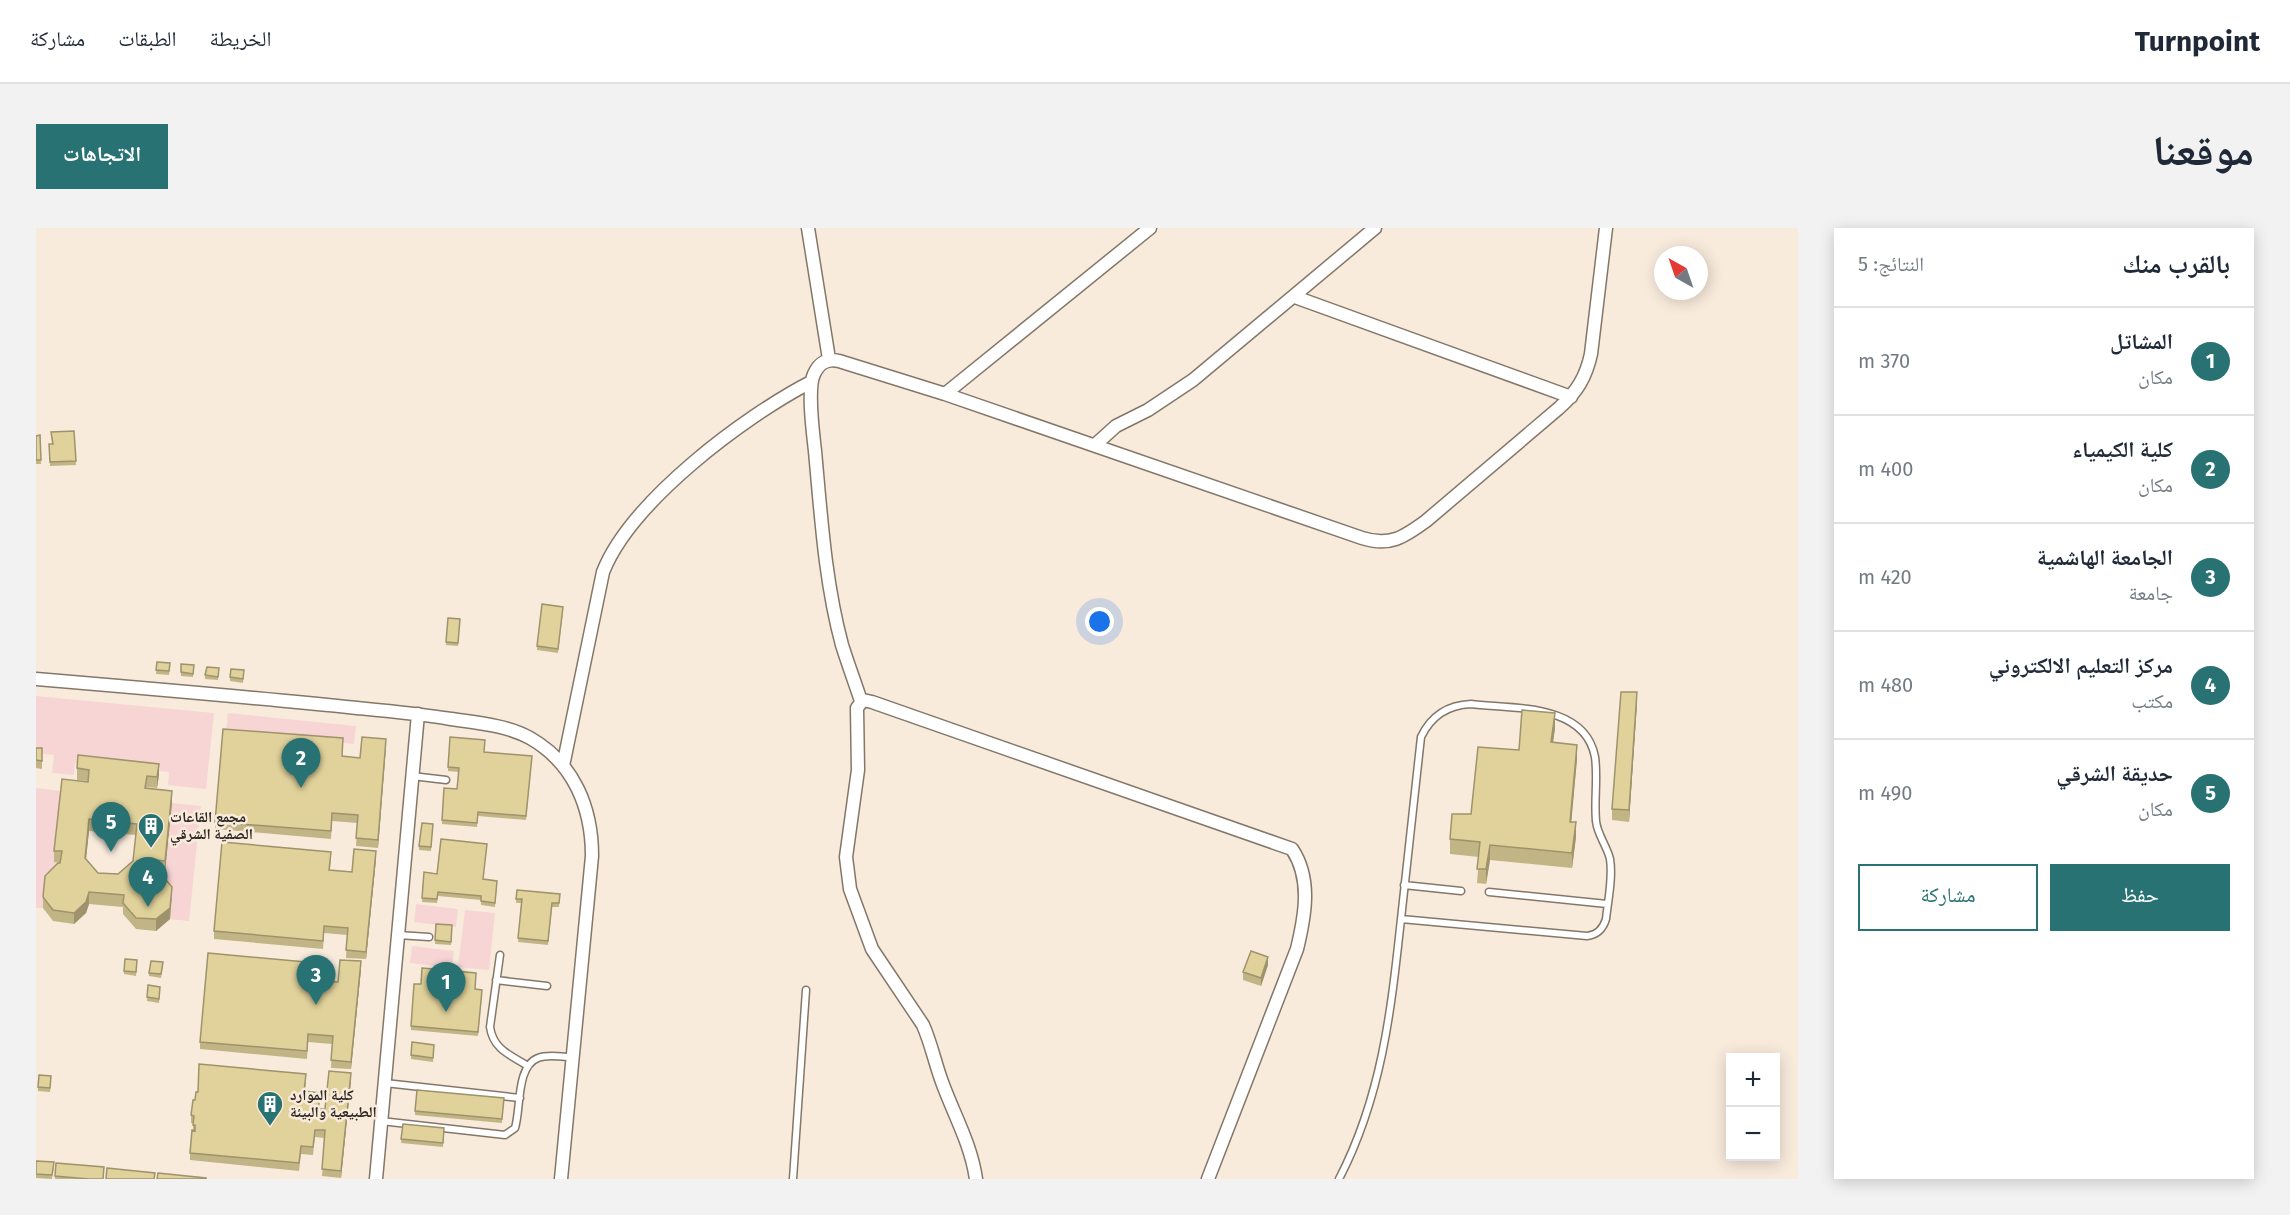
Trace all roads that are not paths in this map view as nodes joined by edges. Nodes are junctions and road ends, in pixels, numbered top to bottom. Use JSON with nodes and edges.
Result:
{"nodes":[{"id":1,"x":808,"y":228,"type":"edge"},
{"id":2,"x":1150,"y":228,"type":"edge"},
{"id":3,"x":1375,"y":228,"type":"edge"},
{"id":4,"x":1606,"y":228,"type":"edge"},
{"id":5,"x":1295,"y":297,"type":"junction"},
{"id":6,"x":829,"y":359,"type":"junction"},
{"id":7,"x":811,"y":382,"type":"junction"},
{"id":8,"x":945,"y":394,"type":"junction"},
{"id":9,"x":1571,"y":397,"type":"junction"},
{"id":10,"x":1095,"y":445,"type":"junction"},
{"id":11,"x":36,"y":679,"type":"edge"},
{"id":12,"x":861,"y":701,"type":"junction"},
{"id":13,"x":418,"y":714,"type":"junction"},
{"id":14,"x":563,"y":766,"type":"junction"},
{"id":15,"x":411,"y":776,"type":"junction"},
{"id":16,"x":446,"y":780,"type":"dead end"},
{"id":17,"x":1404,"y":885,"type":"junction"},
{"id":18,"x":1461,"y":891,"type":"dead end"},
{"id":19,"x":1489,"y":892,"type":"dead end"},
{"id":20,"x":1607,"y":904,"type":"junction"},
{"id":21,"x":1401,"y":920,"type":"junction"},
{"id":22,"x":397,"y":935,"type":"junction"},
{"id":23,"x":429,"y":937,"type":"dead end"},
{"id":24,"x":500,"y":956,"type":"dead end"},
{"id":25,"x":496,"y":980,"type":"junction"},
{"id":26,"x":547,"y":986,"type":"dead end"},
{"id":27,"x":806,"y":990,"type":"dead end"},
{"id":28,"x":571,"y":1057,"type":"junction"},
{"id":29,"x":528,"y":1066,"type":"junction"},
{"id":30,"x":385,"y":1083,"type":"junction"},
{"id":31,"x":519,"y":1098,"type":"junction"},
{"id":32,"x":381,"y":1121,"type":"junction"},
{"id":33,"x":376,"y":1179,"type":"edge"},
{"id":34,"x":561,"y":1179,"type":"edge"},
{"id":35,"x":793,"y":1179,"type":"edge"},
{"id":36,"x":976,"y":1179,"type":"edge"},
{"id":37,"x":1209,"y":1179,"type":"edge"},
{"id":38,"x":1339,"y":1179,"type":"edge"}],
"edges":[{"from":1,"to":6,"type":"street"},
{"from":2,"to":8,"type":"street"},
{"from":3,"to":5,"type":"street"},
{"from":4,"to":9,"type":"street"},
{"from":5,"to":9,"type":"street"},
{"from":5,"to":10,"type":"street"},
{"from":6,"to":7,"type":"street"},
{"from":6,"to":8,"type":"street"},
{"from":7,"to":12,"type":"street"},
{"from":7,"to":14,"type":"street"},
{"from":8,"to":10,"type":"street"},
{"from":9,"to":10,"type":"street"},
{"from":11,"to":13,"type":"street"},
{"from":12,"to":36,"type":"street"},
{"from":12,"to":37,"type":"street"},
{"from":13,"to":14,"type":"street"},
{"from":13,"to":15,"type":"street"},
{"from":14,"to":28,"type":"street"},
{"from":15,"to":16,"type":"lane"},
{"from":15,"to":22,"type":"street"},
{"from":17,"to":18,"type":"lane"},
{"from":17,"to":20,"type":"lane"},
{"from":17,"to":21,"type":"lane"},
{"from":19,"to":20,"type":"lane"},
{"from":20,"to":21,"type":"lane"},
{"from":21,"to":38,"type":"lane"},
{"from":22,"to":23,"type":"lane"},
{"from":22,"to":30,"type":"street"},
{"from":24,"to":25,"type":"lane"},
{"from":25,"to":26,"type":"lane"},
{"from":25,"to":29,"type":"lane"},
{"from":27,"to":35,"type":"lane"},
{"from":28,"to":29,"type":"lane"},
{"from":28,"to":34,"type":"street"},
{"from":29,"to":31,"type":"lane"},
{"from":30,"to":31,"type":"lane"},
{"from":30,"to":32,"type":"street"},
{"from":31,"to":32,"type":"lane"},
{"from":32,"to":33,"type":"street"}]}
